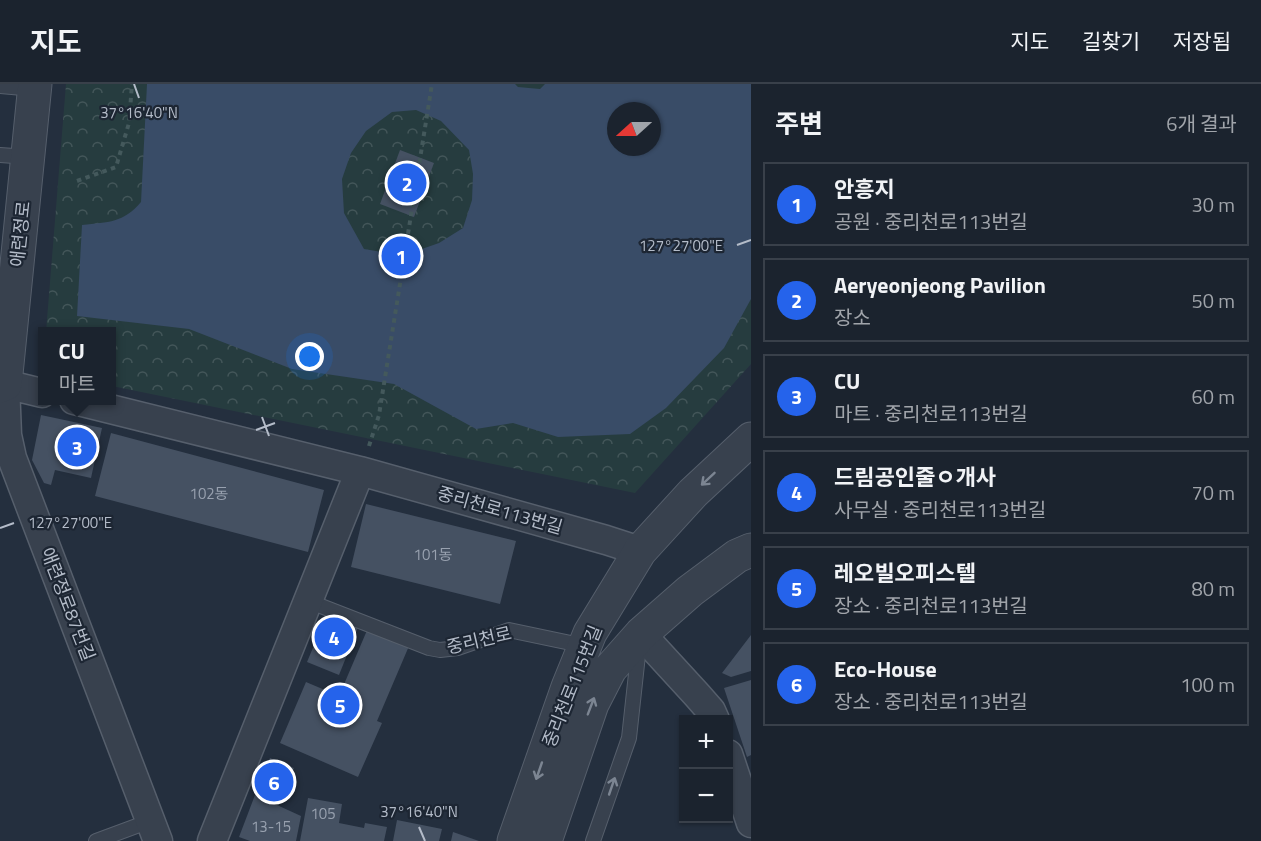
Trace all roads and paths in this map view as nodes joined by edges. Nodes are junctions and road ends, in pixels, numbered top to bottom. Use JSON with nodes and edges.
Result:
{"nodes":[{"id":1,"x":132,"y":84,"type":"edge"},
{"id":2,"x":432,"y":84,"type":"edge"},
{"id":3,"x":0,"y":86,"type":"edge"},
{"id":4,"x":34,"y":87,"type":"edge"},
{"id":5,"x":14,"y":156,"type":"edge"},
{"id":6,"x":77,"y":180,"type":"dead end"},
{"id":7,"x":2,"y":384,"type":"edge"},
{"id":8,"x":38,"y":392,"type":"edge"},
{"id":9,"x":94,"y":405,"type":"edge"},
{"id":10,"x":379,"y":415,"type":"dead end"},
{"id":11,"x":751,"y":439,"type":"edge"},
{"id":12,"x":360,"y":471,"type":"junction"},
{"id":13,"x":640,"y":551,"type":"junction"},
{"id":14,"x":746,"y":551,"type":"edge"},
{"id":15,"x":308,"y":601,"type":"junction"},
{"id":16,"x":641,"y":634,"type":"junction"},
{"id":17,"x":585,"y":646,"type":"junction"},
{"id":18,"x":712,"y":715,"type":"edge"},
{"id":19,"x":733,"y":767,"type":"edge"},
{"id":20,"x":751,"y":823,"type":"edge"},
{"id":21,"x":154,"y":831,"type":"edge"},
{"id":22,"x":96,"y":841,"type":"edge"},
{"id":23,"x":212,"y":841,"type":"edge"},
{"id":24,"x":514,"y":841,"type":"edge"},
{"id":25,"x":545,"y":841,"type":"edge"},
{"id":26,"x":593,"y":841,"type":"edge"}],
"edges":[{"from":1,"to":6,"type":"path"},
{"from":2,"to":10,"type":"path"},
{"from":3,"to":4,"type":"lane","name":"애련정로"},
{"from":4,"to":5,"type":"street","name":"애련정로"},
{"from":5,"to":7,"type":"street","name":"애련정로"},
{"from":7,"to":8,"type":"street"},
{"from":7,"to":21,"type":"street","name":"애련정로87번길"},
{"from":9,"to":12,"type":"street","name":"중리천로113번길"},
{"from":11,"to":13,"type":"street","name":"중리천로115번길","one_way":true},
{"from":12,"to":13,"type":"street","name":"중리천로113번길"},
{"from":12,"to":15,"type":"street"},
{"from":13,"to":17,"type":"street","name":"중리천로115번길"},
{"from":14,"to":16,"type":"street"},
{"from":15,"to":17,"type":"lane","name":"중리천로"},
{"from":15,"to":23,"type":"street"},
{"from":16,"to":18,"type":"street"},
{"from":25,"to":16,"type":"street","one_way":true},
{"from":26,"to":16,"type":"lane","one_way":true},
{"from":17,"to":24,"type":"street","name":"중리천로115번길","one_way":true},
{"from":19,"to":20,"type":"street"},
{"from":21,"to":22,"type":"lane","name":"애련정로87번길"}]}
